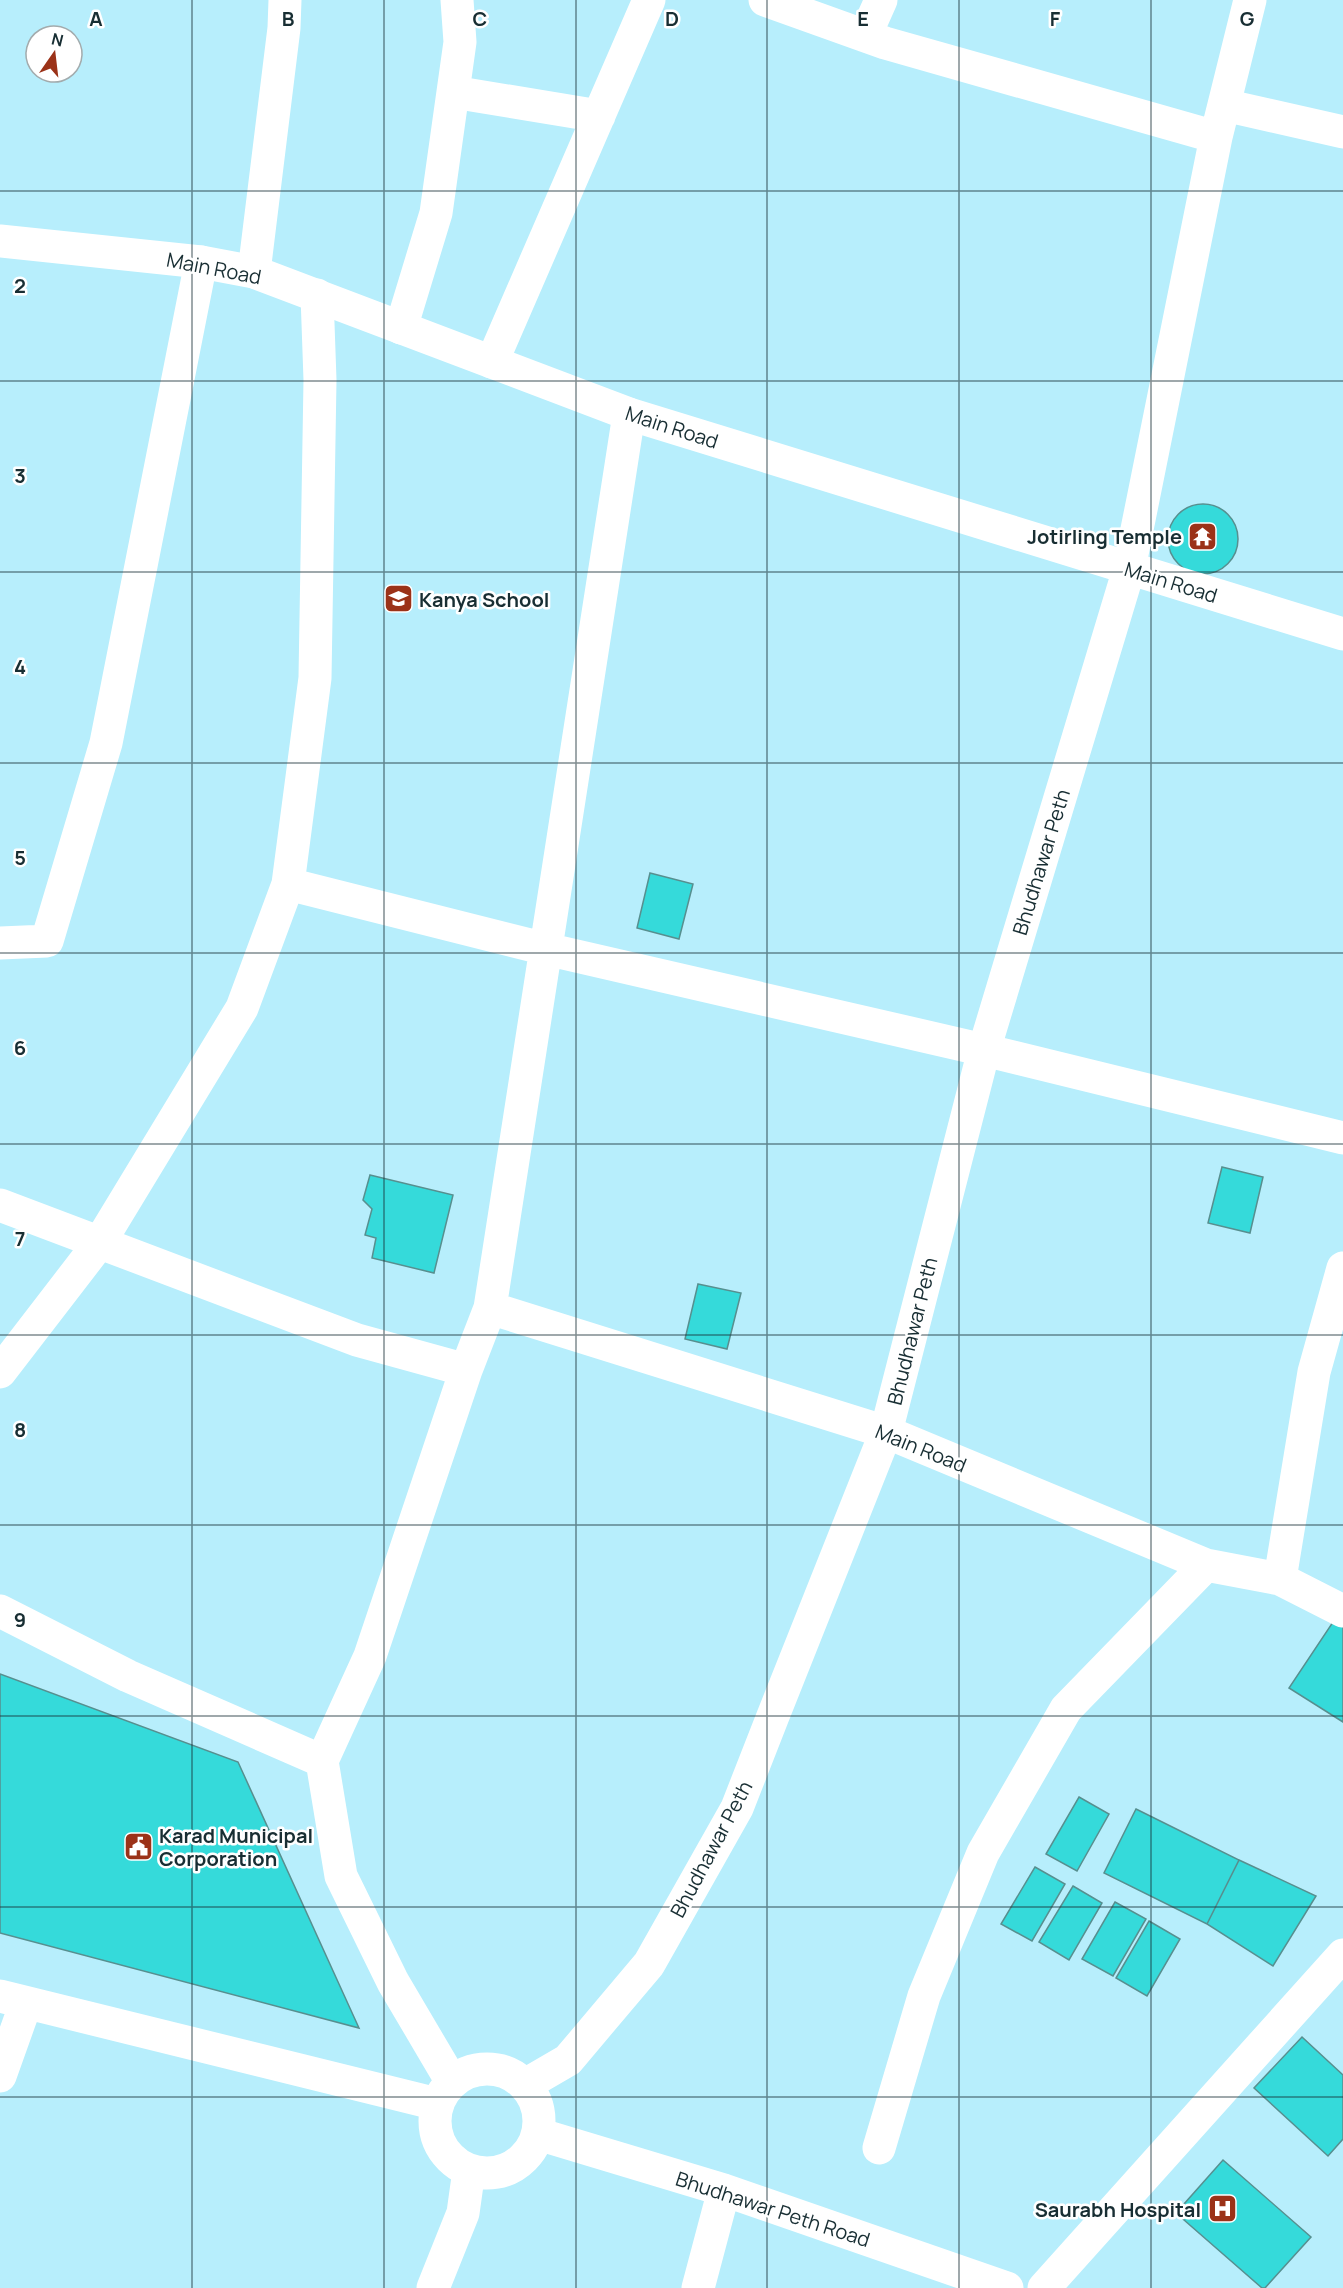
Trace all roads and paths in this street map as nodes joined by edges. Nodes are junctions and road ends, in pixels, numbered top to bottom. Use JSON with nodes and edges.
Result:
{"nodes":[{"id":1,"x":285,"y":0,"type":"edge"},
{"id":2,"x":457,"y":0,"type":"edge"},
{"id":3,"x":649,"y":0,"type":"edge"},
{"id":4,"x":765,"y":0,"type":"edge"},
{"id":5,"x":881,"y":0,"type":"edge"},
{"id":6,"x":1250,"y":0,"type":"edge"},
{"id":7,"x":865,"y":36,"type":"junction"},
{"id":8,"x":453,"y":92,"type":"junction"},
{"id":9,"x":1224,"y":105,"type":"junction"},
{"id":10,"x":599,"y":116,"type":"junction"},
{"id":11,"x":1343,"y":132,"type":"edge"},
{"id":12,"x":1216,"y":138,"type":"junction"},
{"id":13,"x":0,"y":241,"type":"edge"},
{"id":14,"x":201,"y":262,"type":"junction"},
{"id":15,"x":254,"y":272,"type":"junction"},
{"id":16,"x":317,"y":296,"type":"junction"},
{"id":17,"x":401,"y":328,"type":"junction"},
{"id":18,"x":492,"y":362,"type":"junction"},
{"id":19,"x":629,"y":414,"type":"junction"},
{"id":20,"x":1129,"y":569,"type":"junction"},
{"id":21,"x":1343,"y":634,"type":"edge"},
{"id":22,"x":288,"y":884,"type":"junction"},
{"id":23,"x":0,"y":943,"type":"edge"},
{"id":24,"x":546,"y":949,"type":"junction"},
{"id":25,"x":984,"y":1050,"type":"junction"},
{"id":26,"x":1343,"y":1138,"type":"edge"},
{"id":27,"x":0,"y":1205,"type":"edge"},
{"id":28,"x":100,"y":1242,"type":"junction"},
{"id":29,"x":1343,"y":1268,"type":"edge"},
{"id":30,"x":490,"y":1308,"type":"junction"},
{"id":31,"x":466,"y":1370,"type":"junction"},
{"id":32,"x":0,"y":1372,"type":"edge"},
{"id":33,"x":886,"y":1432,"type":"junction"},
{"id":34,"x":1206,"y":1565,"type":"junction"},
{"id":35,"x":1280,"y":1579,"type":"junction"},
{"id":36,"x":0,"y":1611,"type":"edge"},
{"id":37,"x":1343,"y":1611,"type":"edge"},
{"id":38,"x":322,"y":1761,"type":"junction"},
{"id":39,"x":1343,"y":1955,"type":"edge"},
{"id":40,"x":13,"y":1999,"type":"edge"},
{"id":41,"x":0,"y":2076,"type":"edge"},
{"id":42,"x":525,"y":2085,"type":"junction"},
{"id":43,"x":444,"y":2093,"type":"junction"},
{"id":44,"x":538,"y":2134,"type":"junction"},
{"id":45,"x":879,"y":2148,"type":"dead end"},
{"id":46,"x":469,"y":2170,"type":"junction"},
{"id":47,"x":724,"y":2190,"type":"junction"},
{"id":48,"x":434,"y":2288,"type":"edge"},
{"id":49,"x":698,"y":2288,"type":"edge"},
{"id":50,"x":1007,"y":2288,"type":"edge"},
{"id":51,"x":1044,"y":2288,"type":"edge"}],
"edges":[{"from":1,"to":15,"type":"street"},
{"from":2,"to":8,"type":"street"},
{"from":3,"to":10,"type":"street"},
{"from":4,"to":7,"type":"street"},
{"from":5,"to":7,"type":"street"},
{"from":6,"to":9,"type":"street","name":"Bhudhawar Peth"},
{"from":7,"to":12,"type":"street"},
{"from":8,"to":10,"type":"street"},
{"from":8,"to":17,"type":"street"},
{"from":9,"to":11,"type":"street"},
{"from":9,"to":12,"type":"street","name":"Bhudhawar Peth"},
{"from":10,"to":18,"type":"street"},
{"from":12,"to":20,"type":"street","name":"Bhudhawar Peth"},
{"from":13,"to":14,"type":"street","name":"Main Road"},
{"from":14,"to":15,"type":"street","name":"Main Road"},
{"from":14,"to":23,"type":"street"},
{"from":15,"to":16,"type":"street","name":"Main Road"},
{"from":16,"to":17,"type":"street","name":"Main Road"},
{"from":16,"to":22,"type":"street"},
{"from":17,"to":18,"type":"street","name":"Main Road"},
{"from":18,"to":19,"type":"street","name":"Main Road"},
{"from":19,"to":20,"type":"street","name":"Main Road"},
{"from":19,"to":24,"type":"street"},
{"from":20,"to":21,"type":"street","name":"Main Road"},
{"from":20,"to":25,"type":"street","name":"Bhudhawar Peth"},
{"from":22,"to":24,"type":"street"},
{"from":22,"to":28,"type":"street"},
{"from":24,"to":25,"type":"street"},
{"from":24,"to":30,"type":"street"},
{"from":25,"to":26,"type":"street"},
{"from":25,"to":33,"type":"street","name":"Bhudhawar Peth"},
{"from":27,"to":28,"type":"street"},
{"from":28,"to":31,"type":"street"},
{"from":28,"to":32,"type":"street"},
{"from":29,"to":35,"type":"street"},
{"from":30,"to":31,"type":"street"},
{"from":30,"to":33,"type":"street","name":"Main Road"},
{"from":31,"to":38,"type":"street"},
{"from":33,"to":34,"type":"street","name":"Main Road"},
{"from":33,"to":42,"type":"street","name":"Bhudhawar Peth"},
{"from":34,"to":35,"type":"street","name":"Main Road"},
{"from":34,"to":45,"type":"street"},
{"from":35,"to":37,"type":"street","name":"Main Road"},
{"from":36,"to":38,"type":"street"},
{"from":38,"to":43,"type":"street"},
{"from":39,"to":51,"type":"street"},
{"from":40,"to":41,"type":"street"},
{"from":40,"to":43,"type":"street"},
{"from":42,"to":43,"type":"street"},
{"from":42,"to":44,"type":"street"},
{"from":43,"to":46,"type":"street"},
{"from":44,"to":46,"type":"street"},
{"from":44,"to":47,"type":"street","name":"Bhudhawar Peth Road"},
{"from":46,"to":48,"type":"street"},
{"from":47,"to":49,"type":"street"},
{"from":47,"to":50,"type":"street","name":"Bhudhawar Peth Road"}]}
